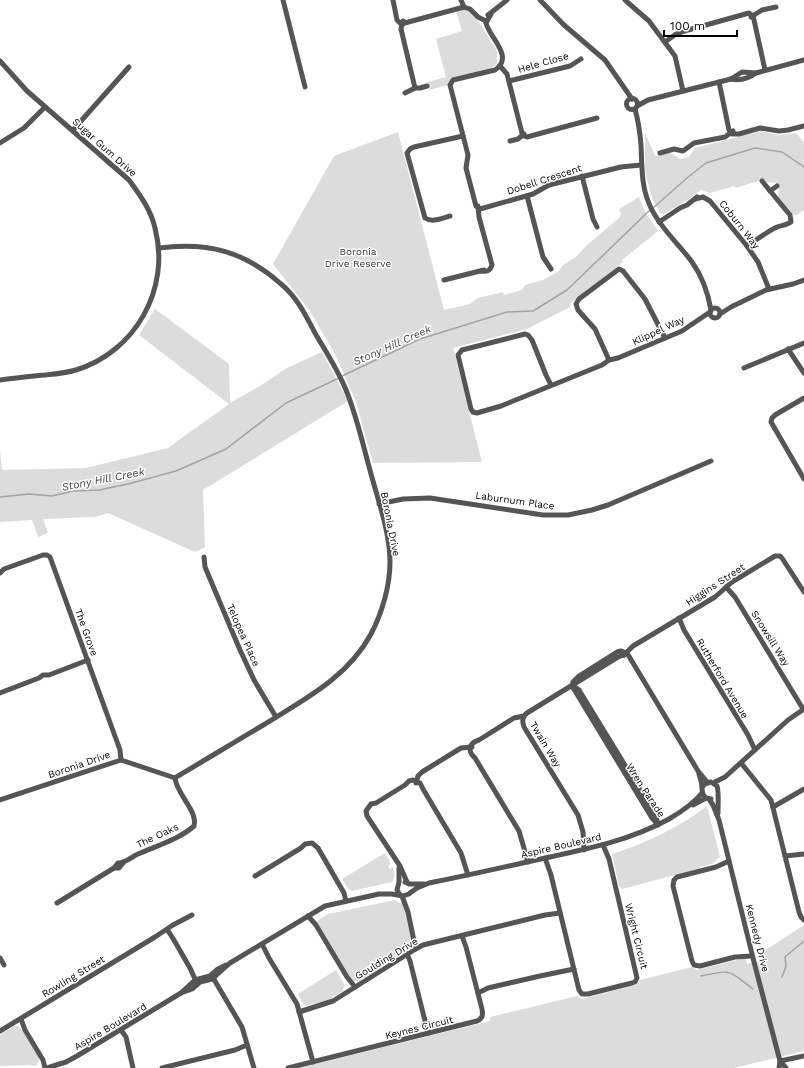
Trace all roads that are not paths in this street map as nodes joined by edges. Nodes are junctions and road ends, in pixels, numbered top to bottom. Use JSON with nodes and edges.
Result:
{"nodes":[{"id":1,"x":283,"y":0,"type":"edge"},
{"id":2,"x":393,"y":0,"type":"edge"},
{"id":3,"x":461,"y":0,"type":"edge"},
{"id":4,"x":507,"y":0,"type":"edge"},
{"id":5,"x":540,"y":0,"type":"edge"},
{"id":6,"x":628,"y":1,"type":"edge"},
{"id":7,"x":464,"y":7,"type":"junction"},
{"id":8,"x":776,"y":7,"type":"dead end"},
{"id":9,"x":752,"y":17,"type":"junction"},
{"id":10,"x":484,"y":20,"type":"junction"},
{"id":11,"x":402,"y":22,"type":"junction"},
{"id":12,"x":665,"y":42,"type":"junction"},
{"id":13,"x":581,"y":59,"type":"dead end"},
{"id":14,"x":804,"y":60,"type":"edge"},
{"id":15,"x":0,"y":62,"type":"edge"},
{"id":16,"x":500,"y":66,"type":"junction"},
{"id":17,"x":129,"y":67,"type":"dead end"},
{"id":18,"x":766,"y":70,"type":"junction"},
{"id":19,"x":509,"y":81,"type":"junction"},
{"id":20,"x":718,"y":82,"type":"junction"},
{"id":21,"x":427,"y":86,"type":"dead end"},
{"id":22,"x":306,"y":87,"type":"dead end"},
{"id":23,"x":416,"y":88,"type":"junction"},
{"id":24,"x":684,"y":90,"type":"junction"},
{"id":25,"x":405,"y":93,"type":"dead end"},
{"id":26,"x":633,"y":104,"type":"junction"},
{"id":27,"x":45,"y":107,"type":"junction"},
{"id":28,"x":597,"y":118,"type":"dead end"},
{"id":29,"x":804,"y":126,"type":"edge"},
{"id":30,"x":73,"y":130,"type":"junction"},
{"id":31,"x":731,"y":132,"type":"junction"},
{"id":32,"x":524,"y":134,"type":"junction"},
{"id":33,"x":463,"y":136,"type":"junction"},
{"id":34,"x":510,"y":141,"type":"dead end"},
{"id":35,"x":0,"y":143,"type":"edge"},
{"id":36,"x":660,"y":153,"type":"dead end"},
{"id":37,"x":641,"y":166,"type":"junction"},
{"id":38,"x":582,"y":176,"type":"junction"},
{"id":39,"x":762,"y":181,"type":"dead end"},
{"id":40,"x":777,"y":186,"type":"dead end"},
{"id":41,"x":770,"y":191,"type":"junction"},
{"id":42,"x":527,"y":196,"type":"junction"},
{"id":43,"x":478,"y":207,"type":"junction"},
{"id":44,"x":450,"y":216,"type":"dead end"},
{"id":45,"x":660,"y":224,"type":"junction"},
{"id":46,"x":597,"y":227,"type":"dead end"},
{"id":47,"x":159,"y":248,"type":"junction"},
{"id":48,"x":748,"y":248,"type":"junction"},
{"id":49,"x":551,"y":269,"type":"dead end"},
{"id":50,"x":444,"y":280,"type":"dead end"},
{"id":51,"x":804,"y":280,"type":"edge"},
{"id":52,"x":768,"y":290,"type":"junction"},
{"id":53,"x":714,"y":312,"type":"junction"},
{"id":54,"x":664,"y":338,"type":"junction"},
{"id":55,"x":804,"y":343,"type":"edge"},
{"id":56,"x":791,"y":348,"type":"junction"},
{"id":57,"x":608,"y":359,"type":"junction"},
{"id":58,"x":744,"y":368,"type":"dead end"},
{"id":59,"x":804,"y":372,"type":"edge"},
{"id":60,"x":0,"y":380,"type":"edge"},
{"id":61,"x":550,"y":386,"type":"junction"},
{"id":62,"x":803,"y":398,"type":"edge"},
{"id":63,"x":710,"y":461,"type":"dead end"},
{"id":64,"x":804,"y":479,"type":"edge"},
{"id":65,"x":379,"y":504,"type":"junction"},
{"id":66,"x":204,"y":557,"type":"dead end"},
{"id":67,"x":2,"y":569,"type":"edge"},
{"id":68,"x":0,"y":573,"type":"edge"},
{"id":69,"x":728,"y":586,"type":"junction"},
{"id":70,"x":804,"y":592,"type":"edge"},
{"id":71,"x":677,"y":619,"type":"junction"},
{"id":72,"x":626,"y":654,"type":"junction"},
{"id":73,"x":88,"y":660,"type":"junction"},
{"id":74,"x":572,"y":685,"type":"junction"},
{"id":75,"x":0,"y":693,"type":"edge"},
{"id":76,"x":804,"y":709,"type":"edge"},
{"id":77,"x":276,"y":717,"type":"junction"},
{"id":78,"x":523,"y":718,"type":"junction"},
{"id":79,"x":472,"y":747,"type":"junction"},
{"id":80,"x":757,"y":748,"type":"junction"},
{"id":81,"x":121,"y":760,"type":"junction"},
{"id":82,"x":740,"y":764,"type":"junction"},
{"id":83,"x":698,"y":772,"type":"junction"},
{"id":84,"x":725,"y":777,"type":"junction"},
{"id":85,"x":175,"y":778,"type":"junction"},
{"id":86,"x":417,"y":782,"type":"junction"},
{"id":87,"x":710,"y":783,"type":"junction"},
{"id":88,"x":702,"y":787,"type":"junction"},
{"id":89,"x":804,"y":789,"type":"edge"},
{"id":90,"x":702,"y":793,"type":"junction"},
{"id":91,"x":717,"y":793,"type":"junction"},
{"id":92,"x":708,"y":798,"type":"junction"},
{"id":93,"x":0,"y":800,"type":"edge"},
{"id":94,"x":772,"y":805,"type":"junction"},
{"id":95,"x":690,"y":806,"type":"junction"},
{"id":96,"x":719,"y":820,"type":"junction"},
{"id":97,"x":658,"y":825,"type":"junction"},
{"id":98,"x":605,"y":845,"type":"junction"},
{"id":99,"x":586,"y":850,"type":"junction"},
{"id":100,"x":804,"y":854,"type":"edge"},
{"id":101,"x":547,"y":858,"type":"junction"},
{"id":102,"x":786,"y":858,"type":"junction"},
{"id":103,"x":527,"y":862,"type":"junction"},
{"id":104,"x":398,"y":864,"type":"junction"},
{"id":105,"x":730,"y":864,"type":"junction"},
{"id":106,"x":467,"y":875,"type":"junction"},
{"id":107,"x":255,"y":876,"type":"dead end"},
{"id":108,"x":408,"y":883,"type":"junction"},
{"id":109,"x":429,"y":884,"type":"junction"},
{"id":110,"x":398,"y":885,"type":"junction"},
{"id":111,"x":379,"y":894,"type":"junction"},
{"id":112,"x":410,"y":894,"type":"junction"},
{"id":113,"x":401,"y":895,"type":"junction"},
{"id":114,"x":345,"y":902,"type":"junction"},
{"id":115,"x":57,"y":903,"type":"dead end"},
{"id":116,"x":560,"y":911,"type":"junction"},
{"id":117,"x":408,"y":912,"type":"junction"},
{"id":118,"x":192,"y":915,"type":"dead end"},
{"id":119,"x":310,"y":915,"type":"junction"},
{"id":120,"x":804,"y":920,"type":"edge"},
{"id":121,"x":168,"y":932,"type":"junction"},
{"id":122,"x":464,"y":935,"type":"junction"},
{"id":123,"x":261,"y":945,"type":"junction"},
{"id":124,"x":418,"y":947,"type":"junction"},
{"id":125,"x":752,"y":953,"type":"junction"},
{"id":126,"x":405,"y":955,"type":"junction"},
{"id":127,"x":0,"y":958,"type":"edge"},
{"id":128,"x":4,"y":965,"type":"dead end"},
{"id":129,"x":574,"y":967,"type":"junction"},
{"id":130,"x":213,"y":977,"type":"junction"},
{"id":131,"x":197,"y":980,"type":"junction"},
{"id":132,"x":354,"y":988,"type":"junction"},
{"id":133,"x":477,"y":991,"type":"junction"},
{"id":134,"x":299,"y":1010,"type":"junction"},
{"id":135,"x":19,"y":1020,"type":"junction"},
{"id":136,"x":120,"y":1030,"type":"junction"},
{"id":137,"x":0,"y":1032,"type":"edge"},
{"id":138,"x":428,"y":1034,"type":"junction"},
{"id":139,"x":248,"y":1047,"type":"junction"},
{"id":140,"x":40,"y":1055,"type":"junction"},
{"id":141,"x":804,"y":1056,"type":"edge"},
{"id":142,"x":780,"y":1061,"type":"junction"},
{"id":143,"x":312,"y":1062,"type":"junction"},
{"id":144,"x":253,"y":1066,"type":"edge"},
{"id":145,"x":42,"y":1068,"type":"edge"},
{"id":146,"x":46,"y":1068,"type":"edge"},
{"id":147,"x":133,"y":1068,"type":"edge"},
{"id":148,"x":162,"y":1068,"type":"edge"},
{"id":149,"x":288,"y":1068,"type":"edge"},
{"id":150,"x":779,"y":1068,"type":"edge"},
{"id":151,"x":786,"y":1068,"type":"edge"}],
"edges":[{"from":1,"to":22,"type":"street"},
{"from":2,"to":11,"type":"street"},
{"from":3,"to":7,"type":"street"},
{"from":4,"to":10,"type":"street"},
{"from":5,"to":26,"type":"street"},
{"from":6,"to":12,"type":"street"},
{"from":7,"to":10,"type":"street"},
{"from":7,"to":11,"type":"street"},
{"from":8,"to":9,"type":"street"},
{"from":9,"to":12,"type":"street"},
{"from":9,"to":18,"type":"street"},
{"from":10,"to":16,"type":"street"},
{"from":11,"to":23,"type":"street"},
{"from":12,"to":24,"type":"street"},
{"from":13,"to":19,"type":"street","name":"Hele Close"},
{"from":14,"to":18,"type":"street"},
{"from":15,"to":27,"type":"street","name":"Sugar Gum Drive"},
{"from":16,"to":19,"type":"street"},
{"from":16,"to":33,"type":"street"},
{"from":17,"to":30,"type":"street"},
{"from":18,"to":20,"type":"street"},
{"from":19,"to":32,"type":"street"},
{"from":20,"to":24,"type":"street"},
{"from":20,"to":31,"type":"street"},
{"from":21,"to":23,"type":"street"},
{"from":23,"to":25,"type":"street"},
{"from":24,"to":26,"type":"street"},
{"from":26,"to":37,"type":"street"},
{"from":27,"to":30,"type":"street","name":"Sugar Gum Drive"},
{"from":27,"to":35,"type":"street"},
{"from":28,"to":32,"type":"street"},
{"from":29,"to":31,"type":"street"},
{"from":30,"to":47,"type":"street","name":"Sugar Gum Drive"},
{"from":31,"to":36,"type":"street"},
{"from":32,"to":34,"type":"street"},
{"from":33,"to":43,"type":"street"},
{"from":33,"to":44,"type":"street"},
{"from":37,"to":38,"type":"street","name":"Dobell Crescent"},
{"from":37,"to":45,"type":"street"},
{"from":38,"to":42,"type":"street","name":"Dobell Crescent"},
{"from":38,"to":46,"type":"street"},
{"from":39,"to":41,"type":"street"},
{"from":40,"to":41,"type":"street"},
{"from":41,"to":48,"type":"street"},
{"from":42,"to":43,"type":"street","name":"Dobell Crescent"},
{"from":42,"to":49,"type":"street"},
{"from":43,"to":50,"type":"street"},
{"from":45,"to":48,"type":"street","name":"Coburn Way"},
{"from":45,"to":53,"type":"street"},
{"from":47,"to":60,"type":"street","name":"Sugar Gum Drive"},
{"from":47,"to":65,"type":"street","name":"Boronia Drive"},
{"from":48,"to":52,"type":"street","name":"Coburn Way"},
{"from":51,"to":52,"type":"street"},
{"from":52,"to":53,"type":"street"},
{"from":53,"to":54,"type":"street","name":"Klippel Way"},
{"from":54,"to":57,"type":"street","name":"Klippel Way"},
{"from":54,"to":57,"type":"street"},
{"from":55,"to":56,"type":"street"},
{"from":56,"to":58,"type":"street"},
{"from":56,"to":59,"type":"street"},
{"from":57,"to":61,"type":"street"},
{"from":61,"to":61,"type":"street"},
{"from":62,"to":64,"type":"street"},
{"from":63,"to":65,"type":"street","name":"Laburnum Place"},
{"from":65,"to":77,"type":"street","name":"Boronia Drive"},
{"from":66,"to":77,"type":"street","name":"Telopea Place"},
{"from":67,"to":68,"type":"street","name":"The Grove"},
{"from":67,"to":73,"type":"street","name":"The Grove"},
{"from":69,"to":70,"type":"street","name":"Higgins Street"},
{"from":69,"to":71,"type":"street","name":"Higgins Street"},
{"from":69,"to":76,"type":"street","name":"Snowsill Way"},
{"from":71,"to":72,"type":"street","name":"Higgins Street"},
{"from":71,"to":80,"type":"street","name":"Rutherford Avenue"},
{"from":72,"to":74,"type":"street","name":"Twain Way"},
{"from":72,"to":83,"type":"street"},
{"from":73,"to":75,"type":"street"},
{"from":73,"to":81,"type":"street","name":"The Grove"},
{"from":74,"to":78,"type":"street","name":"Twain Way"},
{"from":74,"to":97,"type":"street","name":"Wren Parade"},
{"from":76,"to":80,"type":"street"},
{"from":77,"to":85,"type":"street","name":"Boronia Drive"},
{"from":78,"to":79,"type":"street"},
{"from":78,"to":99,"type":"street","name":"Twain Way"},
{"from":79,"to":86,"type":"street"},
{"from":79,"to":103,"type":"street"},
{"from":80,"to":82,"type":"street"},
{"from":81,"to":85,"type":"street","name":"Boronia Drive"},
{"from":81,"to":93,"type":"street","name":"Boronia Drive"},
{"from":82,"to":84,"type":"street"},
{"from":82,"to":94,"type":"street"},
{"from":83,"to":87,"type":"street"},
{"from":83,"to":88,"type":"street"},
{"from":84,"to":87,"type":"street"},
{"from":84,"to":91,"type":"street"},
{"from":85,"to":115,"type":"street","name":"The Oaks"},
{"from":86,"to":104,"type":"street"},
{"from":86,"to":106,"type":"street"},
{"from":87,"to":88,"type":"street"},
{"from":87,"to":91,"type":"street"},
{"from":88,"to":90,"type":"street"},
{"from":89,"to":94,"type":"street"},
{"from":90,"to":92,"type":"street"},
{"from":90,"to":95,"type":"street","name":"Aspire Boulevard"},
{"from":91,"to":92,"type":"street"},
{"from":91,"to":96,"type":"street","name":"Kennedy Drive"},
{"from":92,"to":95,"type":"street","name":"Aspire Boulevard"},
{"from":92,"to":96,"type":"street","name":"Kennedy Drive"},
{"from":94,"to":102,"type":"street"},
{"from":95,"to":97,"type":"street","name":"Aspire Boulevard"},
{"from":96,"to":105,"type":"street","name":"Kennedy Drive"},
{"from":97,"to":98,"type":"street","name":"Aspire Boulevard"},
{"from":98,"to":99,"type":"street","name":"Aspire Boulevard"},
{"from":98,"to":129,"type":"street","name":"Wright Circuit"},
{"from":99,"to":101,"type":"street","name":"Aspire Boulevard"},
{"from":100,"to":102,"type":"street"},
{"from":101,"to":103,"type":"street","name":"Aspire Boulevard"},
{"from":101,"to":116,"type":"street","name":"Wright Circuit"},
{"from":102,"to":120,"type":"street"},
{"from":103,"to":106,"type":"street","name":"Aspire Boulevard"},
{"from":104,"to":108,"type":"street"},
{"from":104,"to":110,"type":"street"},
{"from":105,"to":125,"type":"street","name":"Kennedy Drive"},
{"from":105,"to":125,"type":"street"},
{"from":106,"to":109,"type":"street","name":"Aspire Boulevard"},
{"from":107,"to":114,"type":"street"},
{"from":108,"to":109,"type":"street","name":"Aspire Boulevard"},
{"from":108,"to":110,"type":"street"},
{"from":108,"to":112,"type":"street"},
{"from":109,"to":112,"type":"street","name":"Aspire Boulevard"},
{"from":110,"to":111,"type":"street","name":"Aspire Boulevard"},
{"from":110,"to":113,"type":"street"},
{"from":111,"to":113,"type":"street","name":"Aspire Boulevard"},
{"from":111,"to":114,"type":"street","name":"Aspire Boulevard"},
{"from":112,"to":113,"type":"street"},
{"from":112,"to":117,"type":"street"},
{"from":113,"to":117,"type":"street"},
{"from":114,"to":119,"type":"street","name":"Aspire Boulevard"},
{"from":116,"to":122,"type":"street","name":"Goulding Drive"},
{"from":116,"to":129,"type":"street","name":"Wright Circuit"},
{"from":117,"to":124,"type":"street"},
{"from":118,"to":121,"type":"street","name":"Rowling Street"},
{"from":119,"to":123,"type":"street","name":"Aspire Boulevard"},
{"from":119,"to":132,"type":"street"},
{"from":121,"to":131,"type":"street"},
{"from":121,"to":135,"type":"street","name":"Rowling Street"},
{"from":122,"to":124,"type":"street","name":"Goulding Drive"},
{"from":122,"to":133,"type":"street","name":"Keynes Circuit"},
{"from":123,"to":130,"type":"street","name":"Aspire Boulevard"},
{"from":123,"to":134,"type":"street"},
{"from":124,"to":126,"type":"street","name":"Goulding Drive"},
{"from":125,"to":142,"type":"street","name":"Kennedy Drive"},
{"from":126,"to":132,"type":"street","name":"Goulding Drive"},
{"from":126,"to":138,"type":"street"},
{"from":127,"to":128,"type":"street"},
{"from":129,"to":133,"type":"street"},
{"from":130,"to":131,"type":"street","name":"Aspire Boulevard"},
{"from":130,"to":139,"type":"street"},
{"from":131,"to":136,"type":"street","name":"Aspire Boulevard"},
{"from":132,"to":134,"type":"street","name":"Goulding Drive"},
{"from":133,"to":138,"type":"street","name":"Keynes Circuit"},
{"from":134,"to":143,"type":"street"},
{"from":135,"to":137,"type":"street","name":"Rowling Street"},
{"from":135,"to":140,"type":"street"},
{"from":136,"to":146,"type":"street","name":"Aspire Boulevard"},
{"from":136,"to":147,"type":"street"},
{"from":138,"to":143,"type":"street","name":"Keynes Circuit"},
{"from":139,"to":144,"type":"street"},
{"from":139,"to":148,"type":"street"},
{"from":140,"to":145,"type":"street"},
{"from":140,"to":146,"type":"street"},
{"from":141,"to":142,"type":"street"},
{"from":142,"to":150,"type":"street","name":"Kennedy Drive"},
{"from":142,"to":151,"type":"street","name":"Kennedy Drive"},
{"from":143,"to":149,"type":"street","name":"Keynes Circuit"}]}
